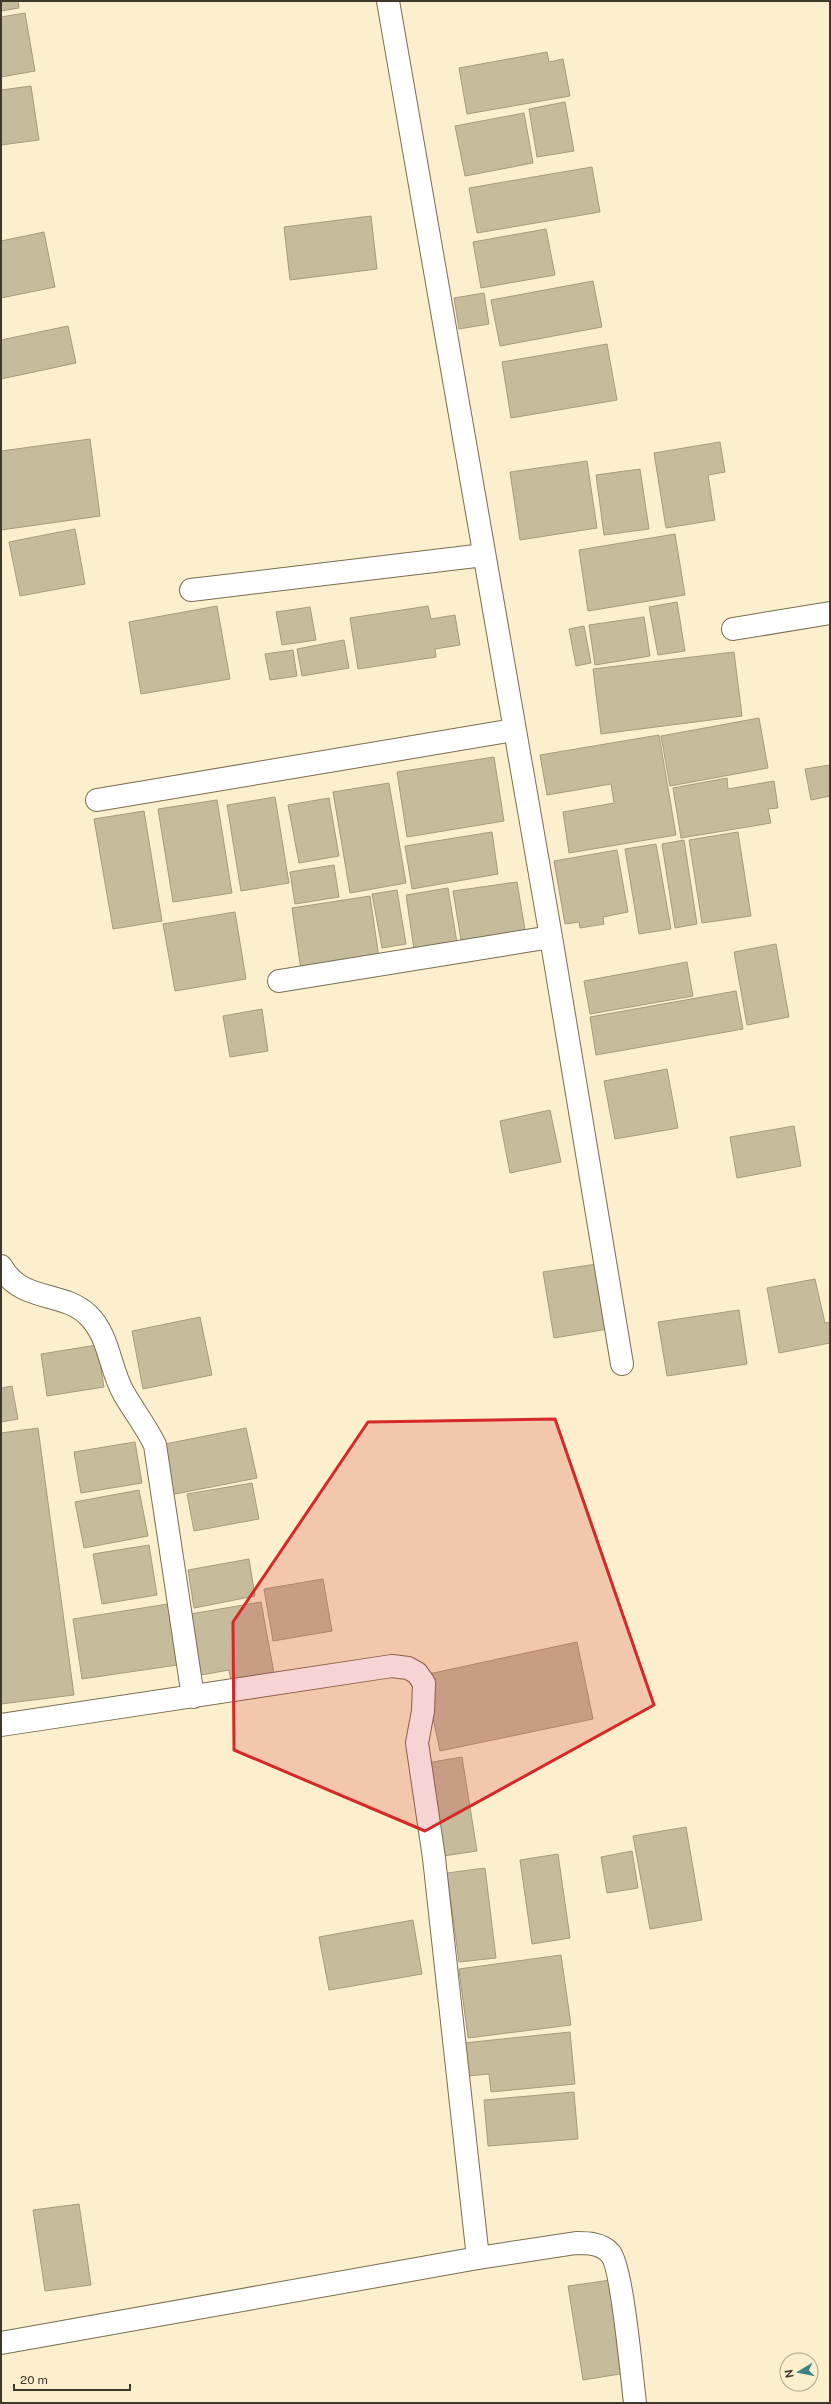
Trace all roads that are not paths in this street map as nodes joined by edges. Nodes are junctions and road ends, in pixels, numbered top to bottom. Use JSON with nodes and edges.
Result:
{"nodes":[{"id":1,"x":388,"y":1,"type":"edge"},
{"id":2,"x":484,"y":555,"type":"junction"},
{"id":3,"x":191,"y":590,"type":"dead end"},
{"id":4,"x":830,"y":613,"type":"edge"},
{"id":5,"x":733,"y":629,"type":"dead end"},
{"id":6,"x":514,"y":730,"type":"junction"},
{"id":7,"x":97,"y":800,"type":"dead end"},
{"id":8,"x":552,"y":937,"type":"junction"},
{"id":9,"x":279,"y":981,"type":"dead end"},
{"id":10,"x":1,"y":1266,"type":"edge"},
{"id":11,"x":622,"y":1364,"type":"dead end"},
{"id":12,"x":193,"y":1697,"type":"junction"},
{"id":13,"x":1,"y":1725,"type":"edge"},
{"id":14,"x":478,"y":2258,"type":"junction"},
{"id":15,"x":1,"y":2343,"type":"edge"},
{"id":16,"x":635,"y":2403,"type":"edge"}],
"edges":[{"from":1,"to":2,"type":"street"},
{"from":2,"to":3,"type":"street"},
{"from":2,"to":6,"type":"street"},
{"from":4,"to":5,"type":"street"},
{"from":6,"to":7,"type":"street"},
{"from":6,"to":8,"type":"street"},
{"from":8,"to":9,"type":"street"},
{"from":8,"to":11,"type":"street"},
{"from":10,"to":12,"type":"street"},
{"from":12,"to":13,"type":"street"},
{"from":12,"to":14,"type":"street"},
{"from":14,"to":15,"type":"street"},
{"from":14,"to":16,"type":"street"}]}
